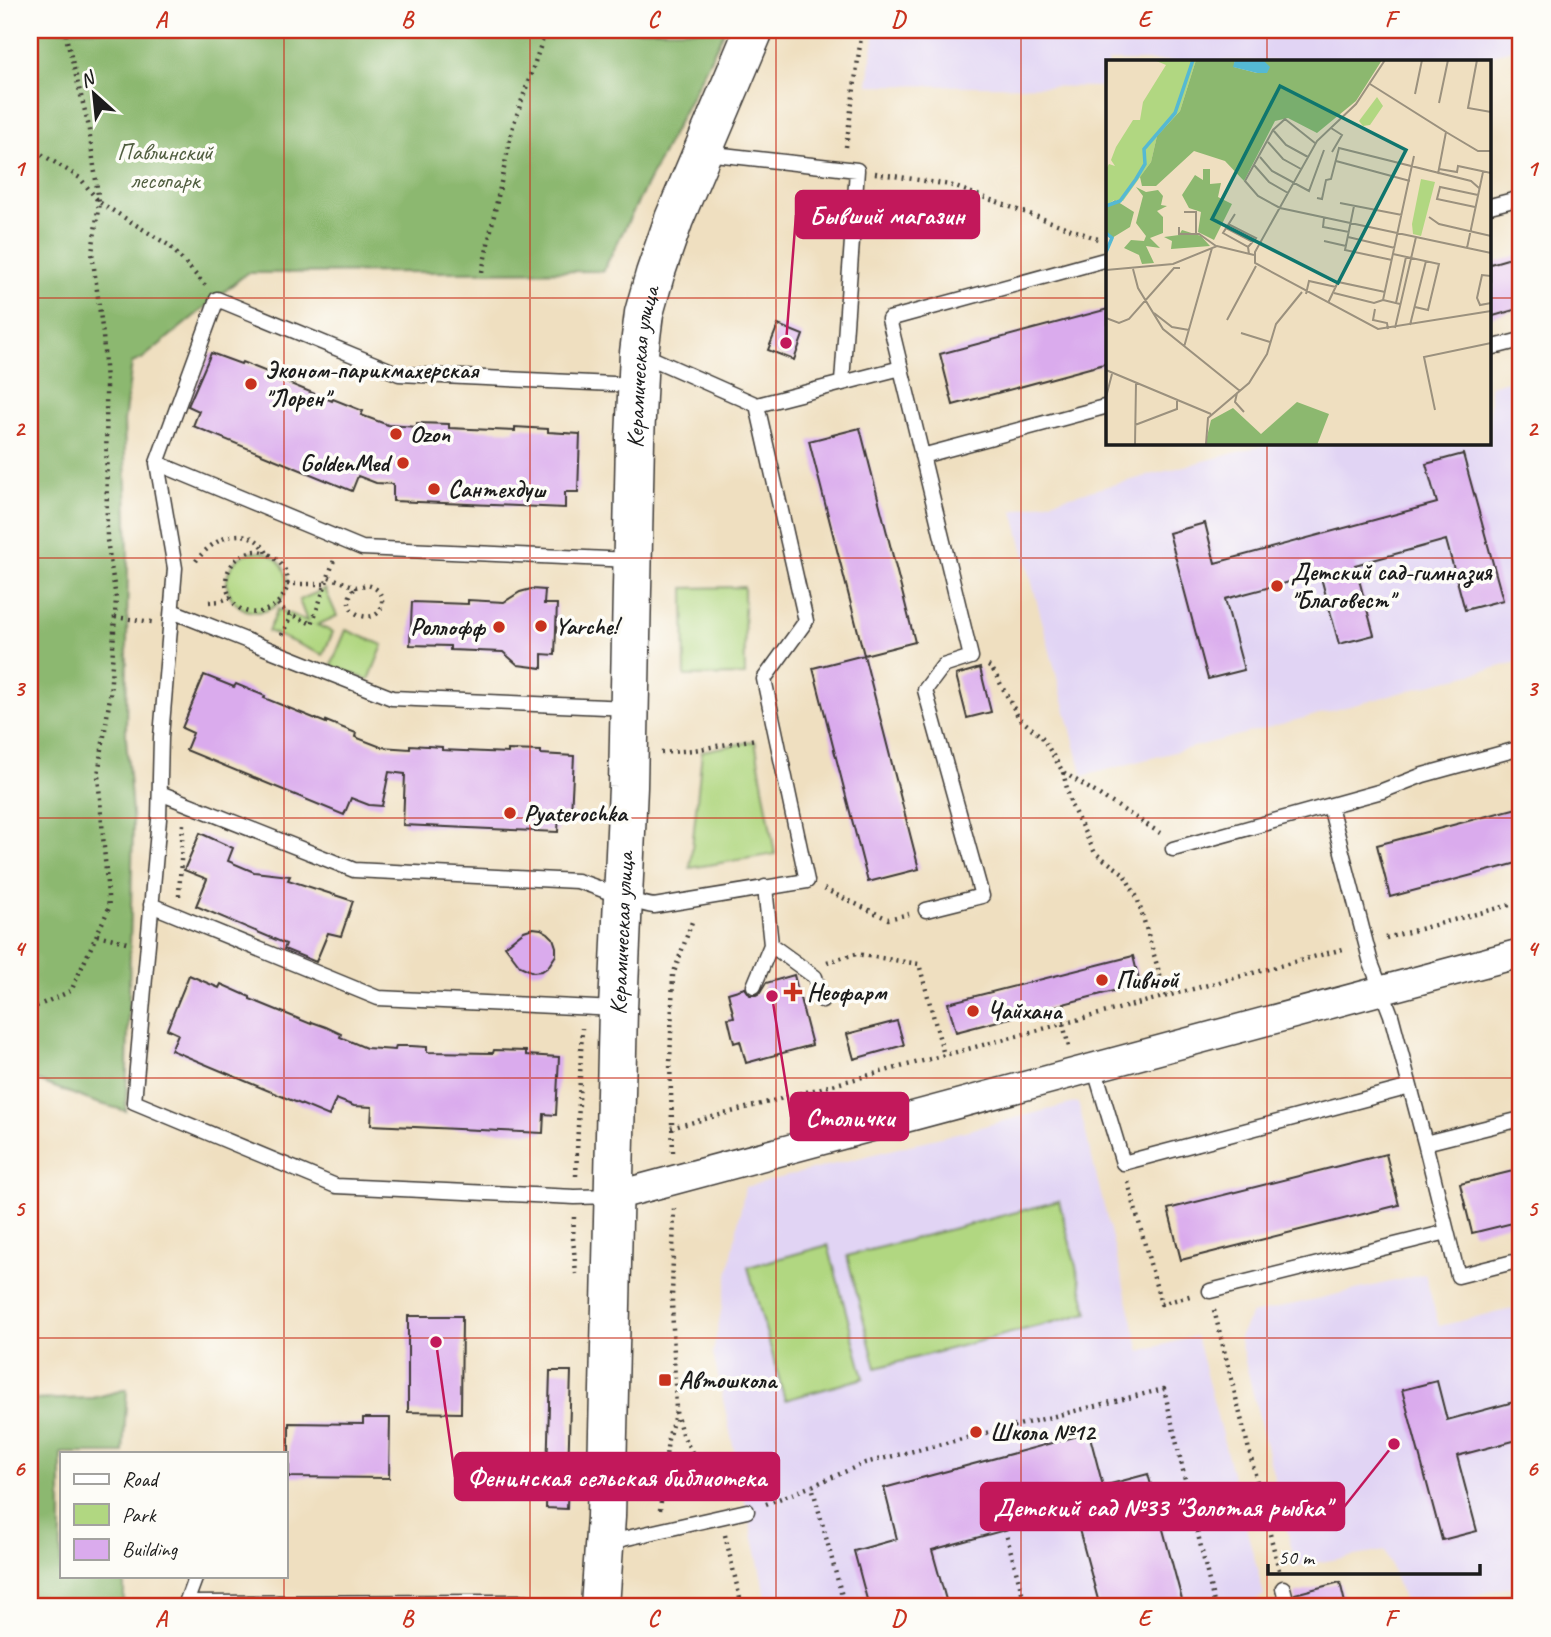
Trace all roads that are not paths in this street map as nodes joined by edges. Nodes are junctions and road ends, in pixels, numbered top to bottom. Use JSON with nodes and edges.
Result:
{"nodes":[{"id":1,"x":754,"y":30,"type":"edge"},
{"id":2,"x":701,"y":152,"type":"junction"},
{"id":3,"x":1521,"y":198,"type":"edge"},
{"id":4,"x":1492,"y":205,"type":"edge"},
{"id":5,"x":1106,"y":260,"type":"edge"},
{"id":6,"x":1521,"y":340,"type":"edge"},
{"id":7,"x":1492,"y":347,"type":"edge"},
{"id":8,"x":901,"y":368,"type":"junction"},
{"id":9,"x":638,"y":369,"type":"junction"},
{"id":10,"x":842,"y":382,"type":"junction"},
{"id":11,"x":757,"y":405,"type":"junction"},
{"id":12,"x":1106,"y":407,"type":"edge"},
{"id":13,"x":922,"y":456,"type":"junction"},
{"id":14,"x":157,"y":463,"type":"junction"},
{"id":15,"x":632,"y":560,"type":"junction"},
{"id":16,"x":171,"y":618,"type":"junction"},
{"id":17,"x":629,"y":708,"type":"junction"},
{"id":18,"x":1521,"y":748,"type":"edge"},
{"id":19,"x":160,"y":793,"type":"junction"},
{"id":20,"x":1330,"y":806,"type":"junction"},
{"id":21,"x":1173,"y":849,"type":"dead end"},
{"id":22,"x":765,"y":887,"type":"junction"},
{"id":23,"x":623,"y":897,"type":"junction"},
{"id":24,"x":151,"y":905,"type":"junction"},
{"id":25,"x":926,"y":910,"type":"road end"},
{"id":26,"x":771,"y":945,"type":"junction"},
{"id":27,"x":1521,"y":953,"type":"edge"},
{"id":28,"x":754,"y":986,"type":"dead end"},
{"id":29,"x":1382,"y":990,"type":"junction"},
{"id":30,"x":822,"y":1000,"type":"dead end"},
{"id":31,"x":600,"y":1008,"type":"junction"},
{"id":32,"x":1094,"y":1067,"type":"junction"},
{"id":33,"x":1410,"y":1087,"type":"junction"},
{"id":34,"x":1521,"y":1119,"type":"edge"},
{"id":35,"x":1425,"y":1143,"type":"junction"},
{"id":36,"x":614,"y":1196,"type":"junction"},
{"id":37,"x":1447,"y":1232,"type":"junction"},
{"id":38,"x":1521,"y":1260,"type":"edge"},
{"id":39,"x":1210,"y":1291,"type":"road end"},
{"id":40,"x":747,"y":1511,"type":"road end"},
{"id":41,"x":604,"y":1543,"type":"junction"},
{"id":42,"x":195,"y":1578,"type":"edge"},
{"id":43,"x":1283,"y":1588,"type":"road end"},
{"id":44,"x":186,"y":1605,"type":"edge"},
{"id":45,"x":527,"y":1607,"type":"edge"},
{"id":46,"x":600,"y":1607,"type":"edge"},
{"id":47,"x":1288,"y":1607,"type":"edge"}],
"edges":[{"from":1,"to":2,"type":"main road","name":"Керамическая улица"},
{"from":2,"to":9,"type":"main road","name":"Керамическая улица"},
{"from":2,"to":10,"type":"lane"},
{"from":3,"to":4,"type":"lane"},
{"from":5,"to":8,"type":"lane"},
{"from":6,"to":7,"type":"lane"},
{"from":8,"to":10,"type":"lane"},
{"from":8,"to":13,"type":"lane"},
{"from":9,"to":11,"type":"lane"},
{"from":9,"to":14,"type":"lane"},
{"from":9,"to":15,"type":"main road","name":"Керамическая улица"},
{"from":10,"to":11,"type":"lane"},
{"from":11,"to":22,"type":"lane"},
{"from":12,"to":13,"type":"lane"},
{"from":13,"to":25,"type":"lane"},
{"from":14,"to":15,"type":"lane"},
{"from":14,"to":16,"type":"lane"},
{"from":15,"to":17,"type":"main road","name":"Керамическая улица"},
{"from":16,"to":17,"type":"lane"},
{"from":16,"to":19,"type":"lane"},
{"from":17,"to":23,"type":"main road","name":"Керамическая улица"},
{"from":18,"to":20,"type":"lane"},
{"from":19,"to":23,"type":"lane"},
{"from":19,"to":24,"type":"lane"},
{"from":20,"to":21,"type":"lane"},
{"from":20,"to":29,"type":"lane"},
{"from":22,"to":23,"type":"lane"},
{"from":22,"to":26,"type":"lane"},
{"from":23,"to":31,"type":"main road","name":"Керамическая улица"},
{"from":24,"to":31,"type":"lane"},
{"from":24,"to":36,"type":"lane"},
{"from":26,"to":28,"type":"lane"},
{"from":26,"to":30,"type":"lane"},
{"from":27,"to":29,"type":"street"},
{"from":29,"to":32,"type":"street"},
{"from":29,"to":33,"type":"lane"},
{"from":31,"to":36,"type":"main road","name":"Керамическая улица"},
{"from":32,"to":33,"type":"lane"},
{"from":32,"to":36,"type":"street"},
{"from":33,"to":35,"type":"lane"},
{"from":34,"to":35,"type":"lane"},
{"from":35,"to":37,"type":"lane"},
{"from":36,"to":41,"type":"main road","name":"Керамическая улица"},
{"from":37,"to":38,"type":"lane"},
{"from":37,"to":39,"type":"lane"},
{"from":40,"to":41,"type":"lane"},
{"from":41,"to":46,"type":"main road","name":"Керамическая улица"},
{"from":42,"to":44,"type":"lane"},
{"from":43,"to":47,"type":"lane"},
{"from":44,"to":45,"type":"lane"}]}
